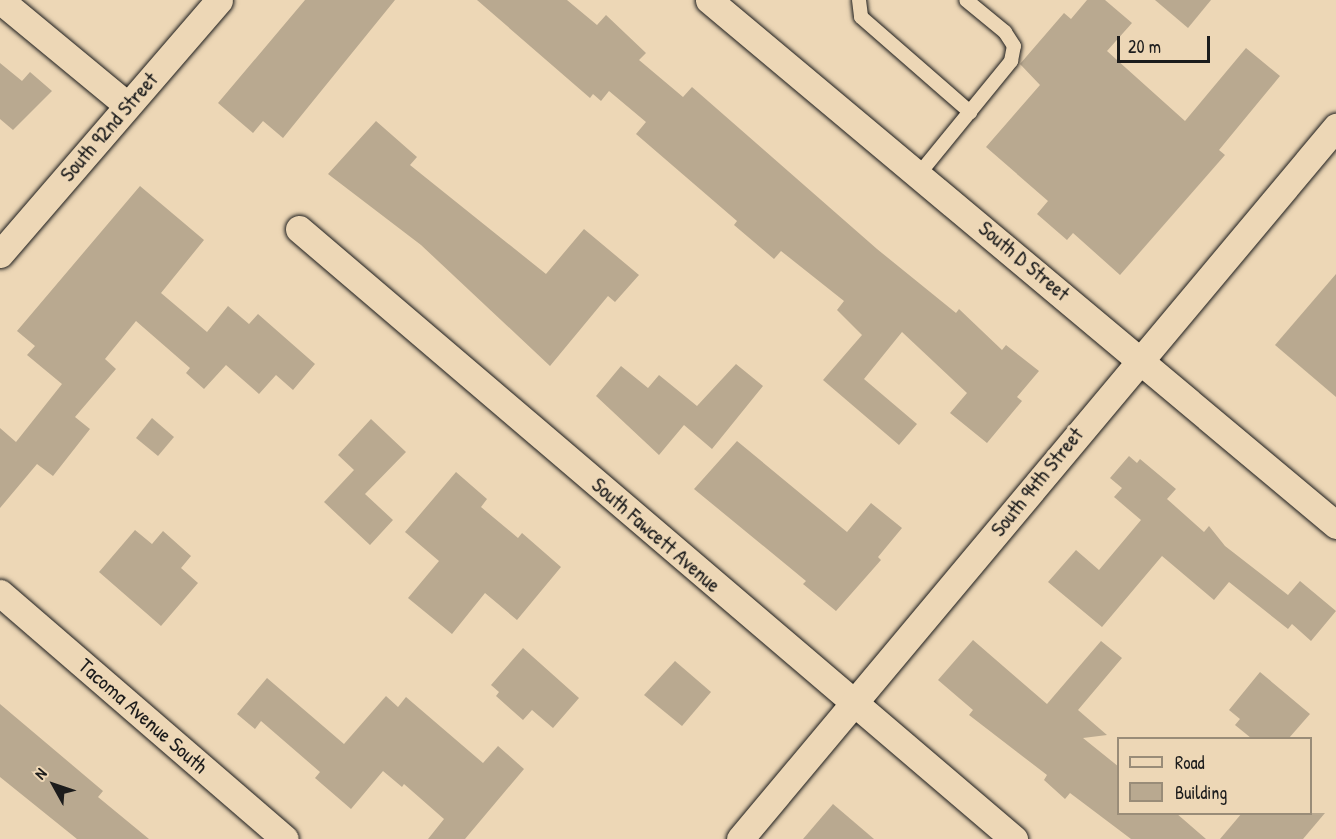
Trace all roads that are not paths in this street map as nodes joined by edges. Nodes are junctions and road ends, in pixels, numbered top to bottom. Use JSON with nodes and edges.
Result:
{"nodes":[{"id":1,"x":0,"y":0,"type":"edge"},
{"id":2,"x":219,"y":0,"type":"edge"},
{"id":3,"x":709,"y":0,"type":"edge"},
{"id":4,"x":859,"y":0,"type":"edge"},
{"id":5,"x":966,"y":0,"type":"edge"},
{"id":6,"x":127,"y":105,"type":"junction"},
{"id":7,"x":970,"y":112,"type":"junction"},
{"id":8,"x":1336,"y":127,"type":"edge"},
{"id":9,"x":919,"y":174,"type":"junction"},
{"id":10,"x":299,"y":229,"type":"dead end"},
{"id":11,"x":0,"y":254,"type":"edge"},
{"id":12,"x":1141,"y":357,"type":"junction"},
{"id":13,"x":1336,"y":525,"type":"edge"},
{"id":14,"x":0,"y":593,"type":"edge"},
{"id":15,"x":854,"y":705,"type":"junction"},
{"id":16,"x":285,"y":839,"type":"edge"},
{"id":17,"x":740,"y":839,"type":"edge"},
{"id":18,"x":1014,"y":839,"type":"edge"}],
"edges":[{"from":1,"to":6,"type":"street"},
{"from":2,"to":6,"type":"street","name":"South 92nd Street"},
{"from":3,"to":9,"type":"street","name":"South D Street"},
{"from":4,"to":7,"type":"lane"},
{"from":5,"to":7,"type":"lane"},
{"from":6,"to":11,"type":"street","name":"South 92nd Street"},
{"from":7,"to":9,"type":"lane"},
{"from":8,"to":12,"type":"street","name":"South 94th Street"},
{"from":9,"to":12,"type":"street","name":"South D Street"},
{"from":10,"to":15,"type":"street","name":"South Fawcett Avenue"},
{"from":12,"to":13,"type":"street","name":"South D Street"},
{"from":12,"to":15,"type":"street","name":"South 94th Street"},
{"from":14,"to":16,"type":"street","name":"Tacoma Avenue South"},
{"from":15,"to":17,"type":"street","name":"South 94th Street"},
{"from":15,"to":18,"type":"street","name":"South Fawcett Avenue"}]}
